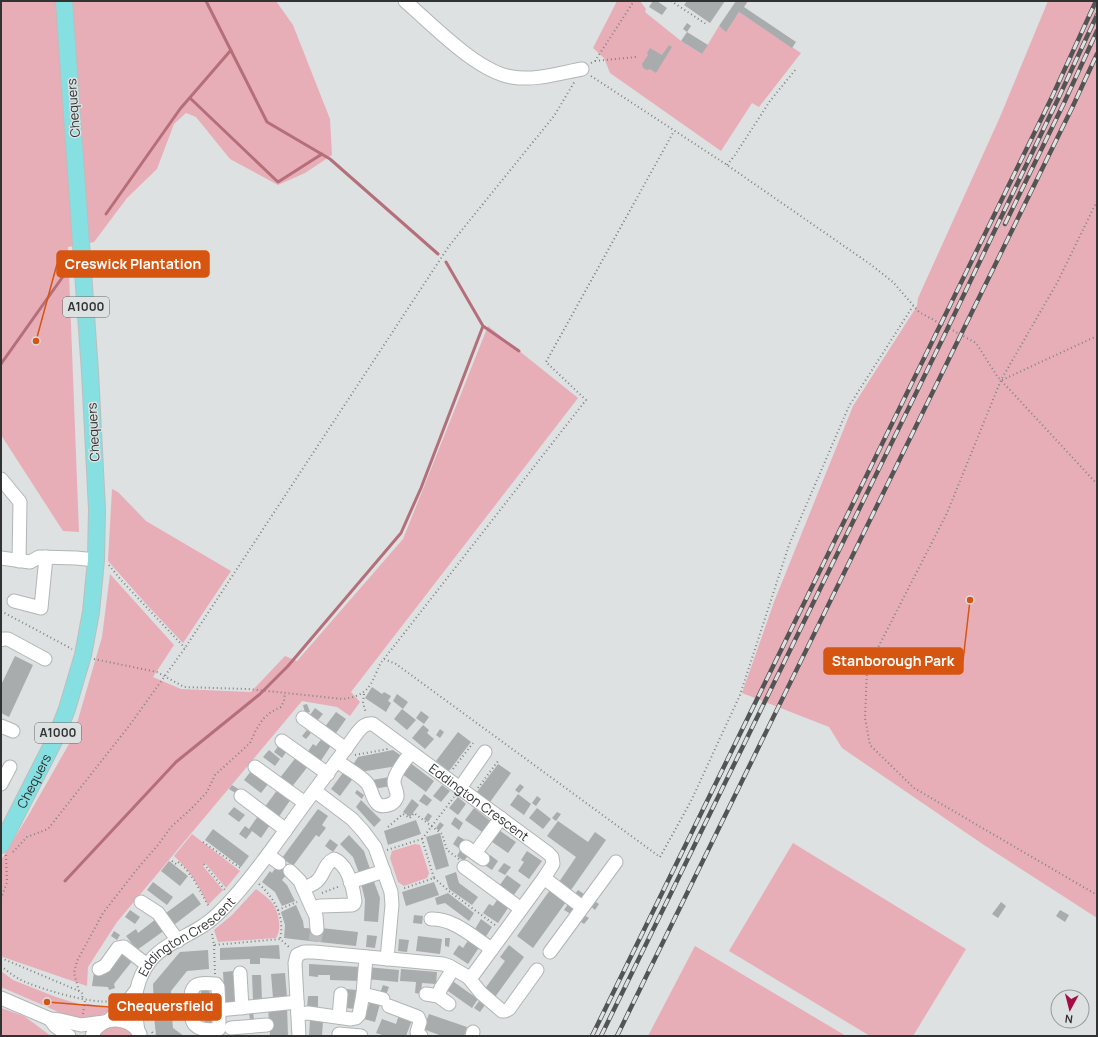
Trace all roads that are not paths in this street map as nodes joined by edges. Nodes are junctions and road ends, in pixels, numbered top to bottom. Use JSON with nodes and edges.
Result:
{"nodes":[{"id":1,"x":64,"y":1,"type":"edge"},
{"id":2,"x":405,"y":1,"type":"edge"},
{"id":3,"x":582,"y":70,"type":"road end"},
{"id":4,"x":1,"y":479,"type":"edge"},
{"id":5,"x":1,"y":558,"type":"edge"},
{"id":6,"x":46,"y":558,"type":"junction"},
{"id":7,"x":96,"y":560,"type":"junction"},
{"id":8,"x":19,"y":561,"type":"junction"},
{"id":9,"x":14,"y":601,"type":"dead end"},
{"id":10,"x":1,"y":640,"type":"edge"},
{"id":11,"x":45,"y":659,"type":"dead end"},
{"id":12,"x":303,"y":718,"type":"dead end"},
{"id":13,"x":282,"y":741,"type":"dead end"},
{"id":14,"x":346,"y":749,"type":"junction"},
{"id":15,"x":485,"y":752,"type":"dead end"},
{"id":16,"x":411,"y":753,"type":"junction"},
{"id":17,"x":337,"y":761,"type":"junction"},
{"id":18,"x":10,"y":767,"type":"dead end"},
{"id":19,"x":255,"y":767,"type":"dead end"},
{"id":20,"x":328,"y":774,"type":"junction"},
{"id":21,"x":1,"y":784,"type":"edge"},
{"id":22,"x":460,"y":788,"type":"junction"},
{"id":23,"x":315,"y":791,"type":"junction"},
{"id":24,"x":241,"y":796,"type":"dead end"},
{"id":25,"x":305,"y":803,"type":"junction"},
{"id":26,"x":501,"y":818,"type":"junction"},
{"id":27,"x":286,"y":830,"type":"junction"},
{"id":28,"x":4,"y":852,"type":"edge"},
{"id":29,"x":475,"y":853,"type":"dead end"},
{"id":30,"x":268,"y":855,"type":"junction"},
{"id":31,"x":616,"y":862,"type":"dead end"},
{"id":32,"x":279,"y":863,"type":"dead end"},
{"id":33,"x":464,"y":867,"type":"road end"},
{"id":34,"x":290,"y":871,"type":"dead end"},
{"id":35,"x":384,"y":871,"type":"junction"},
{"id":36,"x":544,"y":878,"type":"junction"},
{"id":37,"x":350,"y":882,"type":"junction"},
{"id":38,"x":303,"y":888,"type":"junction"},
{"id":39,"x":141,"y":902,"type":"dead end"},
{"id":40,"x":582,"y":907,"type":"junction"},
{"id":41,"x":312,"y":908,"type":"junction"},
{"id":42,"x":521,"y":909,"type":"junction"},
{"id":43,"x":431,"y":919,"type":"dead end"},
{"id":44,"x":178,"y":941,"type":"junction"},
{"id":45,"x":315,"y":941,"type":"junction"},
{"id":46,"x":492,"y":949,"type":"junction"},
{"id":47,"x":550,"y":952,"type":"dead end"},
{"id":48,"x":366,"y":957,"type":"junction"},
{"id":49,"x":386,"y":959,"type":"junction"},
{"id":50,"x":147,"y":965,"type":"junction"},
{"id":51,"x":99,"y":969,"type":"dead end"},
{"id":52,"x":453,"y":969,"type":"junction"},
{"id":53,"x":537,"y":970,"type":"dead end"},
{"id":54,"x":240,"y":973,"type":"dead end"},
{"id":55,"x":468,"y":978,"type":"junction"},
{"id":56,"x":136,"y":992,"type":"junction"},
{"id":57,"x":341,"y":994,"type":"dead end"},
{"id":58,"x":363,"y":994,"type":"junction"},
{"id":59,"x":1,"y":998,"type":"edge"},
{"id":60,"x":449,"y":1004,"type":"dead end"},
{"id":61,"x":244,"y":1008,"type":"junction"},
{"id":62,"x":298,"y":1008,"type":"junction"},
{"id":63,"x":219,"y":1010,"type":"junction"},
{"id":64,"x":50,"y":1019,"type":"junction"},
{"id":65,"x":106,"y":1021,"type":"junction"},
{"id":66,"x":267,"y":1025,"type":"dead end"},
{"id":67,"x":246,"y":1027,"type":"junction"},
{"id":68,"x":231,"y":1028,"type":"dead end"},
{"id":69,"x":350,"y":1030,"type":"edge"},
{"id":70,"x":139,"y":1033,"type":"edge"},
{"id":71,"x":69,"y":1036,"type":"edge"},
{"id":72,"x":92,"y":1036,"type":"edge"},
{"id":73,"x":299,"y":1036,"type":"edge"},
{"id":74,"x":421,"y":1036,"type":"edge"}],
"edges":[{"from":1,"to":7,"type":"main road","name":"Chequers","number":"A1000"},
{"from":2,"to":3,"type":"street"},
{"from":4,"to":8,"type":"street"},
{"from":5,"to":8,"type":"street"},
{"from":6,"to":7,"type":"street"},
{"from":6,"to":8,"type":"street"},
{"from":6,"to":9,"type":"street"},
{"from":7,"to":28,"type":"main road","name":"Chequers","number":"A1000"},
{"from":10,"to":11,"type":"street"},
{"from":12,"to":14,"type":"street"},
{"from":13,"to":20,"type":"street"},
{"from":14,"to":16,"type":"street","name":"Eddington Crescent"},
{"from":14,"to":17,"type":"street","name":"Eddington Crescent"},
{"from":15,"to":22,"type":"street"},
{"from":16,"to":17,"type":"street"},
{"from":16,"to":22,"type":"street","name":"Eddington Crescent"},
{"from":17,"to":20,"type":"street","name":"Eddington Crescent"},
{"from":18,"to":21,"type":"street"},
{"from":19,"to":25,"type":"street"},
{"from":20,"to":23,"type":"street","name":"Eddington Crescent"},
{"from":22,"to":26,"type":"street","name":"Eddington Crescent"},
{"from":23,"to":25,"type":"street","name":"Eddington Crescent"},
{"from":23,"to":35,"type":"street"},
{"from":24,"to":27,"type":"street"},
{"from":25,"to":27,"type":"street","name":"Eddington Crescent"},
{"from":26,"to":29,"type":"street"},
{"from":26,"to":36,"type":"street","name":"Eddington Crescent"},
{"from":27,"to":30,"type":"street","name":"Eddington Crescent"},
{"from":30,"to":32,"type":"street"},
{"from":30,"to":44,"type":"street","name":"Eddington Crescent"},
{"from":31,"to":40,"type":"street"},
{"from":33,"to":42,"type":"street"},
{"from":34,"to":38,"type":"street"},
{"from":35,"to":37,"type":"street"},
{"from":35,"to":49,"type":"street"},
{"from":36,"to":40,"type":"street"},
{"from":36,"to":42,"type":"street","name":"Eddington Crescent"},
{"from":37,"to":38,"type":"street"},
{"from":37,"to":41,"type":"street"},
{"from":38,"to":41,"type":"street"},
{"from":39,"to":44,"type":"street"},
{"from":40,"to":47,"type":"street"},
{"from":41,"to":45,"type":"street"},
{"from":42,"to":46,"type":"street","name":"Eddington Crescent"},
{"from":43,"to":46,"type":"street"},
{"from":44,"to":50,"type":"street","name":"Eddington Crescent"},
{"from":45,"to":48,"type":"street"},
{"from":45,"to":62,"type":"street"},
{"from":46,"to":55,"type":"street","name":"Eddington Crescent"},
{"from":48,"to":49,"type":"street"},
{"from":48,"to":58,"type":"street"},
{"from":49,"to":52,"type":"street"},
{"from":50,"to":51,"type":"street"},
{"from":50,"to":56,"type":"street","name":"Eddington Crescent"},
{"from":52,"to":55,"type":"street"},
{"from":52,"to":60,"type":"street"},
{"from":53,"to":55,"type":"street"},
{"from":54,"to":61,"type":"street"},
{"from":56,"to":65,"type":"street","name":"Eddington Crescent"},
{"from":56,"to":70,"type":"street","name":"Eddington Crescent"},
{"from":57,"to":69,"type":"street"},
{"from":58,"to":69,"type":"street"},
{"from":58,"to":74,"type":"street"},
{"from":59,"to":64,"type":"street"},
{"from":61,"to":62,"type":"street"},
{"from":61,"to":63,"type":"street"},
{"from":61,"to":67,"type":"street"},
{"from":62,"to":69,"type":"street"},
{"from":62,"to":73,"type":"street"},
{"from":63,"to":63,"type":"street"},
{"from":64,"to":65,"type":"street"},
{"from":64,"to":71,"type":"street"},
{"from":65,"to":70,"type":"street"},
{"from":65,"to":72,"type":"street","name":"Eddington Crescent"},
{"from":66,"to":67,"type":"street"},
{"from":67,"to":68,"type":"street"}]}
